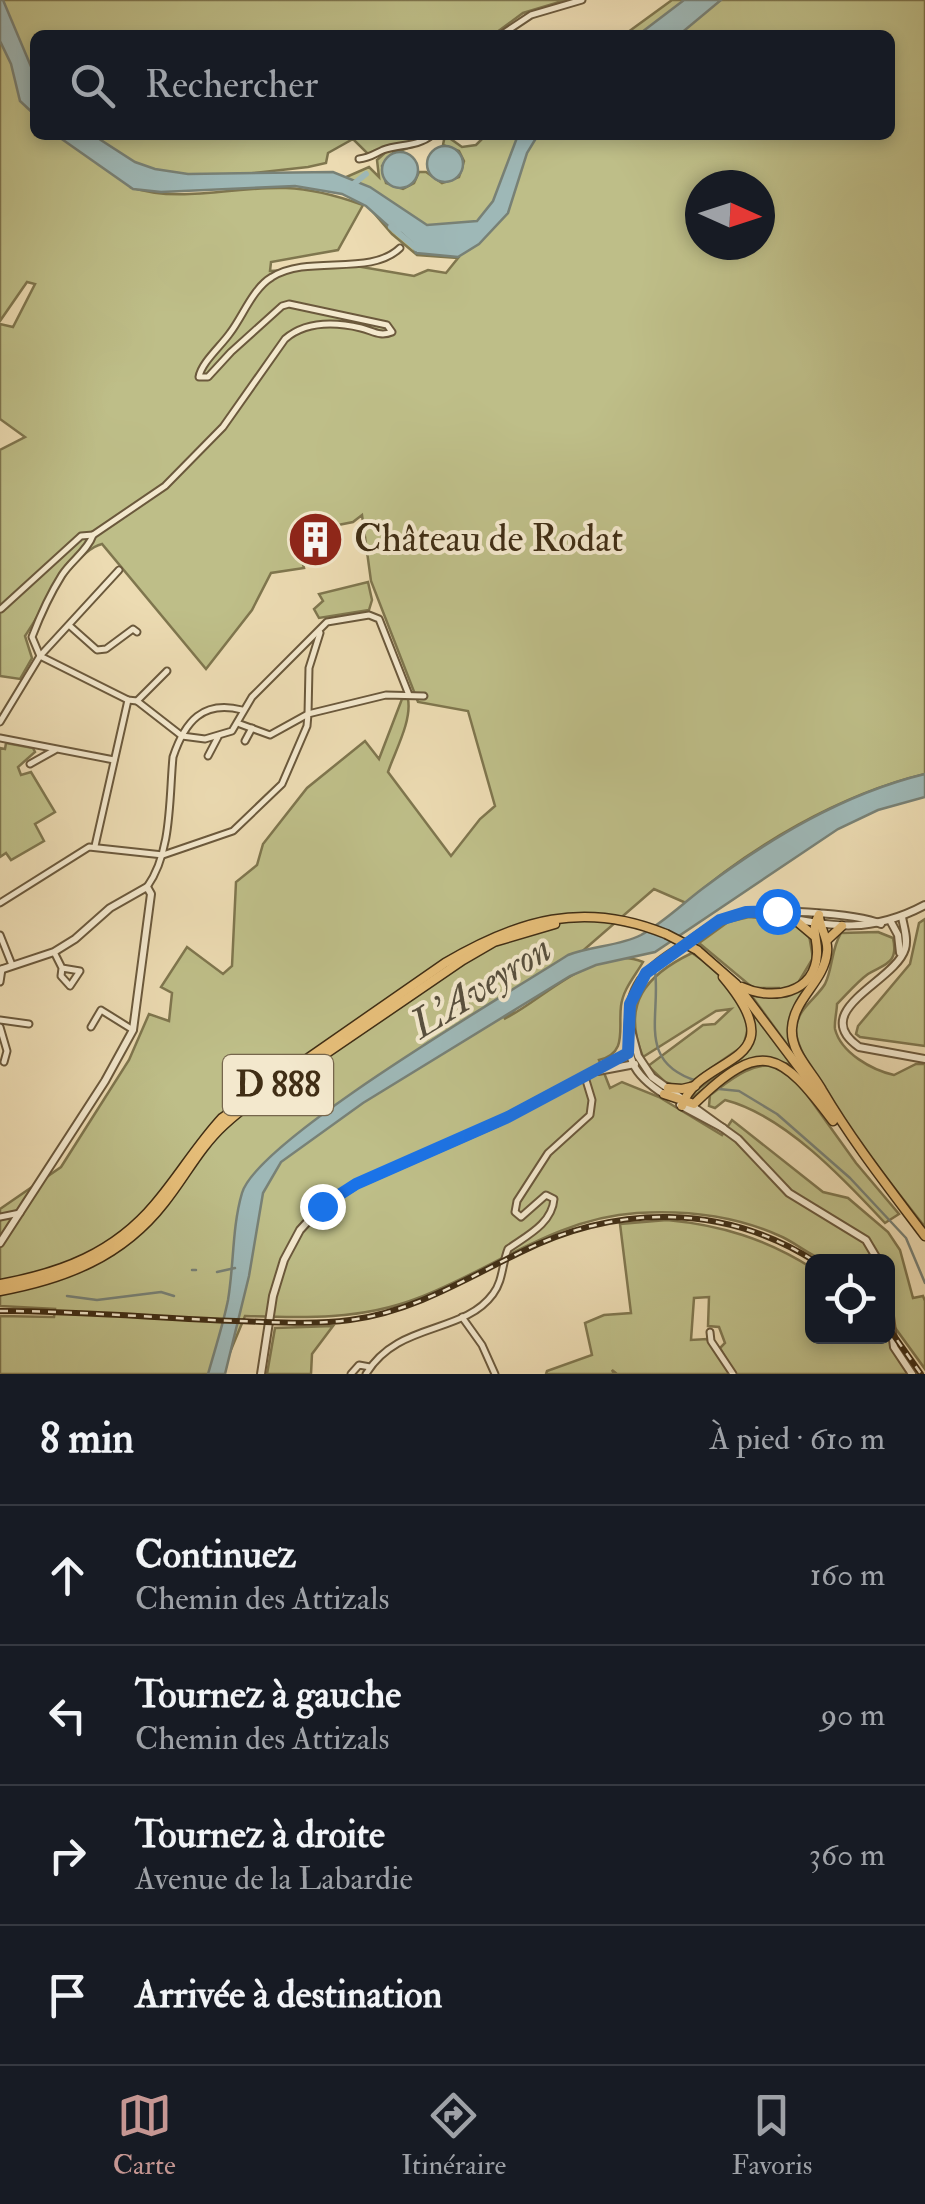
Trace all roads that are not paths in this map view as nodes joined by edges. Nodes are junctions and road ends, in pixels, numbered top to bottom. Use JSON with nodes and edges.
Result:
{"nodes":[{"id":1,"x":582,"y":0,"type":"edge"},
{"id":2,"x":508,"y":30,"type":"edge"},
{"id":3,"x":426,"y":140,"type":"edge"},
{"id":4,"x":360,"y":159,"type":"dead end"},
{"id":5,"x":400,"y":248,"type":"dead end"},
{"id":6,"x":92,"y":535,"type":"junction"},
{"id":7,"x":119,"y":570,"type":"dead end"},
{"id":8,"x":1,"y":609,"type":"edge"},
{"id":9,"x":70,"y":626,"type":"junction"},
{"id":10,"x":321,"y":630,"type":"junction"},
{"id":11,"x":137,"y":632,"type":"dead end"},
{"id":12,"x":40,"y":656,"type":"junction"},
{"id":13,"x":166,"y":671,"type":"dead end"},
{"id":14,"x":409,"y":695,"type":"junction"},
{"id":15,"x":424,"y":696,"type":"dead end"},
{"id":16,"x":128,"y":700,"type":"junction"},
{"id":17,"x":137,"y":701,"type":"junction"},
{"id":18,"x":3,"y":709,"type":"edge"},
{"id":19,"x":242,"y":710,"type":"junction"},
{"id":20,"x":308,"y":714,"type":"junction"},
{"id":21,"x":0,"y":722,"type":"edge"},
{"id":22,"x":239,"y":723,"type":"junction"},
{"id":23,"x":252,"y":728,"type":"junction"},
{"id":24,"x":182,"y":736,"type":"junction"},
{"id":25,"x":0,"y":738,"type":"edge"},
{"id":26,"x":218,"y":738,"type":"junction"},
{"id":27,"x":245,"y":740,"type":"dead end"},
{"id":28,"x":58,"y":749,"type":"junction"},
{"id":29,"x":208,"y":756,"type":"dead end"},
{"id":30,"x":114,"y":760,"type":"junction"},
{"id":31,"x":30,"y":764,"type":"dead end"},
{"id":32,"x":96,"y":846,"type":"junction"},
{"id":33,"x":163,"y":855,"type":"junction"},
{"id":34,"x":147,"y":887,"type":"junction"},
{"id":35,"x":0,"y":903,"type":"edge"},
{"id":36,"x":925,"y":905,"type":"edge"},
{"id":37,"x":760,"y":911,"type":"junction"},
{"id":38,"x":902,"y":918,"type":"junction"},
{"id":39,"x":794,"y":919,"type":"junction"},
{"id":40,"x":818,"y":920,"type":"junction"},
{"id":41,"x":891,"y":922,"type":"junction"},
{"id":42,"x":881,"y":924,"type":"junction"},
{"id":43,"x":842,"y":926,"type":"junction"},
{"id":44,"x":0,"y":935,"type":"edge"},
{"id":45,"x":813,"y":936,"type":"junction"},
{"id":46,"x":828,"y":940,"type":"junction"},
{"id":47,"x":54,"y":952,"type":"junction"},
{"id":48,"x":899,"y":960,"type":"junction"},
{"id":49,"x":712,"y":961,"type":"junction"},
{"id":50,"x":13,"y":966,"type":"junction"},
{"id":51,"x":62,"y":968,"type":"dead end"},
{"id":52,"x":1,"y":970,"type":"edge"},
{"id":53,"x":0,"y":982,"type":"edge"},
{"id":54,"x":736,"y":984,"type":"junction"},
{"id":55,"x":629,"y":1019,"type":"junction"},
{"id":56,"x":0,"y":1024,"type":"edge"},
{"id":57,"x":28,"y":1024,"type":"dead end"},
{"id":58,"x":91,"y":1026,"type":"dead end"},
{"id":59,"x":134,"y":1030,"type":"junction"},
{"id":60,"x":628,"y":1053,"type":"junction"},
{"id":61,"x":925,"y":1059,"type":"edge"},
{"id":62,"x":4,"y":1062,"type":"dead end"},
{"id":63,"x":637,"y":1064,"type":"junction"},
{"id":64,"x":596,"y":1072,"type":"junction"},
{"id":65,"x":585,"y":1077,"type":"junction"},
{"id":66,"x":699,"y":1084,"type":"junction"},
{"id":67,"x":666,"y":1091,"type":"junction"},
{"id":68,"x":683,"y":1102,"type":"junction"},
{"id":69,"x":694,"y":1104,"type":"junction"},
{"id":70,"x":833,"y":1113,"type":"junction"},
{"id":71,"x":723,"y":1128,"type":"junction"},
{"id":72,"x":868,"y":1160,"type":"junction"},
{"id":73,"x":20,"y":1213,"type":"junction"},
{"id":74,"x":0,"y":1217,"type":"edge"},
{"id":75,"x":925,"y":1236,"type":"edge"},
{"id":76,"x":0,"y":1243,"type":"edge"},
{"id":77,"x":875,"y":1254,"type":"edge"},
{"id":78,"x":0,"y":1288,"type":"edge"},
{"id":79,"x":462,"y":1317,"type":"junction"},
{"id":80,"x":447,"y":1323,"type":"junction"},
{"id":81,"x":469,"y":1331,"type":"junction"},
{"id":82,"x":710,"y":1332,"type":"dead end"},
{"id":83,"x":894,"y":1344,"type":"edge"},
{"id":84,"x":368,"y":1371,"type":"edge"},
{"id":85,"x":260,"y":1374,"type":"edge"},
{"id":86,"x":352,"y":1374,"type":"edge"},
{"id":87,"x":495,"y":1374,"type":"edge"},
{"id":88,"x":733,"y":1374,"type":"edge"},
{"id":89,"x":912,"y":1374,"type":"edge"}],
"edges":[{"from":1,"to":2,"type":"street"},
{"from":3,"to":4,"type":"street"},
{"from":5,"to":6,"type":"street"},
{"from":6,"to":8,"type":"street"},
{"from":6,"to":12,"type":"street"},
{"from":7,"to":9,"type":"street"},
{"from":9,"to":11,"type":"street"},
{"from":9,"to":12,"type":"street"},
{"from":10,"to":14,"type":"street"},
{"from":10,"to":19,"type":"street"},
{"from":10,"to":20,"type":"street"},
{"from":12,"to":16,"type":"street"},
{"from":12,"to":18,"type":"street"},
{"from":13,"to":17,"type":"street"},
{"from":14,"to":15,"type":"street"},
{"from":14,"to":20,"type":"street"},
{"from":16,"to":17,"type":"street"},
{"from":16,"to":30,"type":"street"},
{"from":17,"to":24,"type":"street"},
{"from":18,"to":21,"type":"street"},
{"from":19,"to":22,"type":"street"},
{"from":19,"to":24,"type":"street"},
{"from":20,"to":23,"type":"street"},
{"from":20,"to":33,"type":"street"},
{"from":22,"to":23,"type":"street"},
{"from":22,"to":26,"type":"street"},
{"from":23,"to":27,"type":"street"},
{"from":24,"to":26,"type":"street"},
{"from":24,"to":33,"type":"street"},
{"from":25,"to":28,"type":"street"},
{"from":26,"to":29,"type":"street"},
{"from":28,"to":30,"type":"street"},
{"from":28,"to":31,"type":"street"},
{"from":30,"to":32,"type":"street"},
{"from":32,"to":33,"type":"street"},
{"from":32,"to":35,"type":"street"},
{"from":33,"to":34,"type":"street"},
{"from":34,"to":47,"type":"street"},
{"from":34,"to":59,"type":"street"},
{"from":36,"to":38,"type":"street"},
{"from":37,"to":39,"type":"street"},
{"from":37,"to":40,"type":"street"},
{"from":37,"to":55,"type":"street"},
{"from":38,"to":41,"type":"street"},
{"from":38,"to":48,"type":"street"},
{"from":39,"to":40,"type":"street"},
{"from":39,"to":45,"type":"main road"},
{"from":40,"to":42,"type":"street"},
{"from":40,"to":43,"type":"street"},
{"from":40,"to":45,"type":"main road"},
{"from":40,"to":46,"type":"main road"},
{"from":41,"to":42,"type":"street"},
{"from":41,"to":48,"type":"street"},
{"from":42,"to":43,"type":"street"},
{"from":43,"to":46,"type":"main road"},
{"from":44,"to":50,"type":"street"},
{"from":45,"to":54,"type":"main road"},
{"from":46,"to":70,"type":"main road"},
{"from":47,"to":50,"type":"street"},
{"from":47,"to":51,"type":"street"},
{"from":48,"to":61,"type":"street"},
{"from":49,"to":54,"type":"main road"},
{"from":49,"to":66,"type":"main road"},
{"from":49,"to":78,"type":"main road","number":"D 888","bridge":true},
{"from":50,"to":52,"type":"street"},
{"from":52,"to":53,"type":"street"},
{"from":54,"to":70,"type":"main road"},
{"from":55,"to":60,"type":"street"},
{"from":55,"to":63,"type":"street"},
{"from":56,"to":57,"type":"street"},
{"from":56,"to":62,"type":"street"},
{"from":58,"to":59,"type":"street"},
{"from":59,"to":73,"type":"street"},
{"from":60,"to":63,"type":"street"},
{"from":60,"to":64,"type":"street"},
{"from":63,"to":64,"type":"street"},
{"from":63,"to":67,"type":"street"},
{"from":64,"to":65,"type":"street"},
{"from":65,"to":79,"type":"street"},
{"from":65,"to":85,"type":"street"},
{"from":66,"to":67,"type":"main road"},
{"from":66,"to":68,"type":"main road"},
{"from":67,"to":68,"type":"main road"},
{"from":68,"to":69,"type":"main road"},
{"from":68,"to":71,"type":"street"},
{"from":69,"to":71,"type":"street"},
{"from":69,"to":72,"type":"main road"},
{"from":70,"to":72,"type":"main road"},
{"from":71,"to":77,"type":"street"},
{"from":72,"to":75,"type":"main road"},
{"from":73,"to":74,"type":"street"},
{"from":73,"to":76,"type":"street"},
{"from":79,"to":80,"type":"street"},
{"from":79,"to":81,"type":"street"},
{"from":80,"to":81,"type":"street"},
{"from":80,"to":84,"type":"street"},
{"from":81,"to":87,"type":"street"},
{"from":82,"to":88,"type":"street"},
{"from":83,"to":89,"type":"street"},
{"from":84,"to":86,"type":"street"}]}
